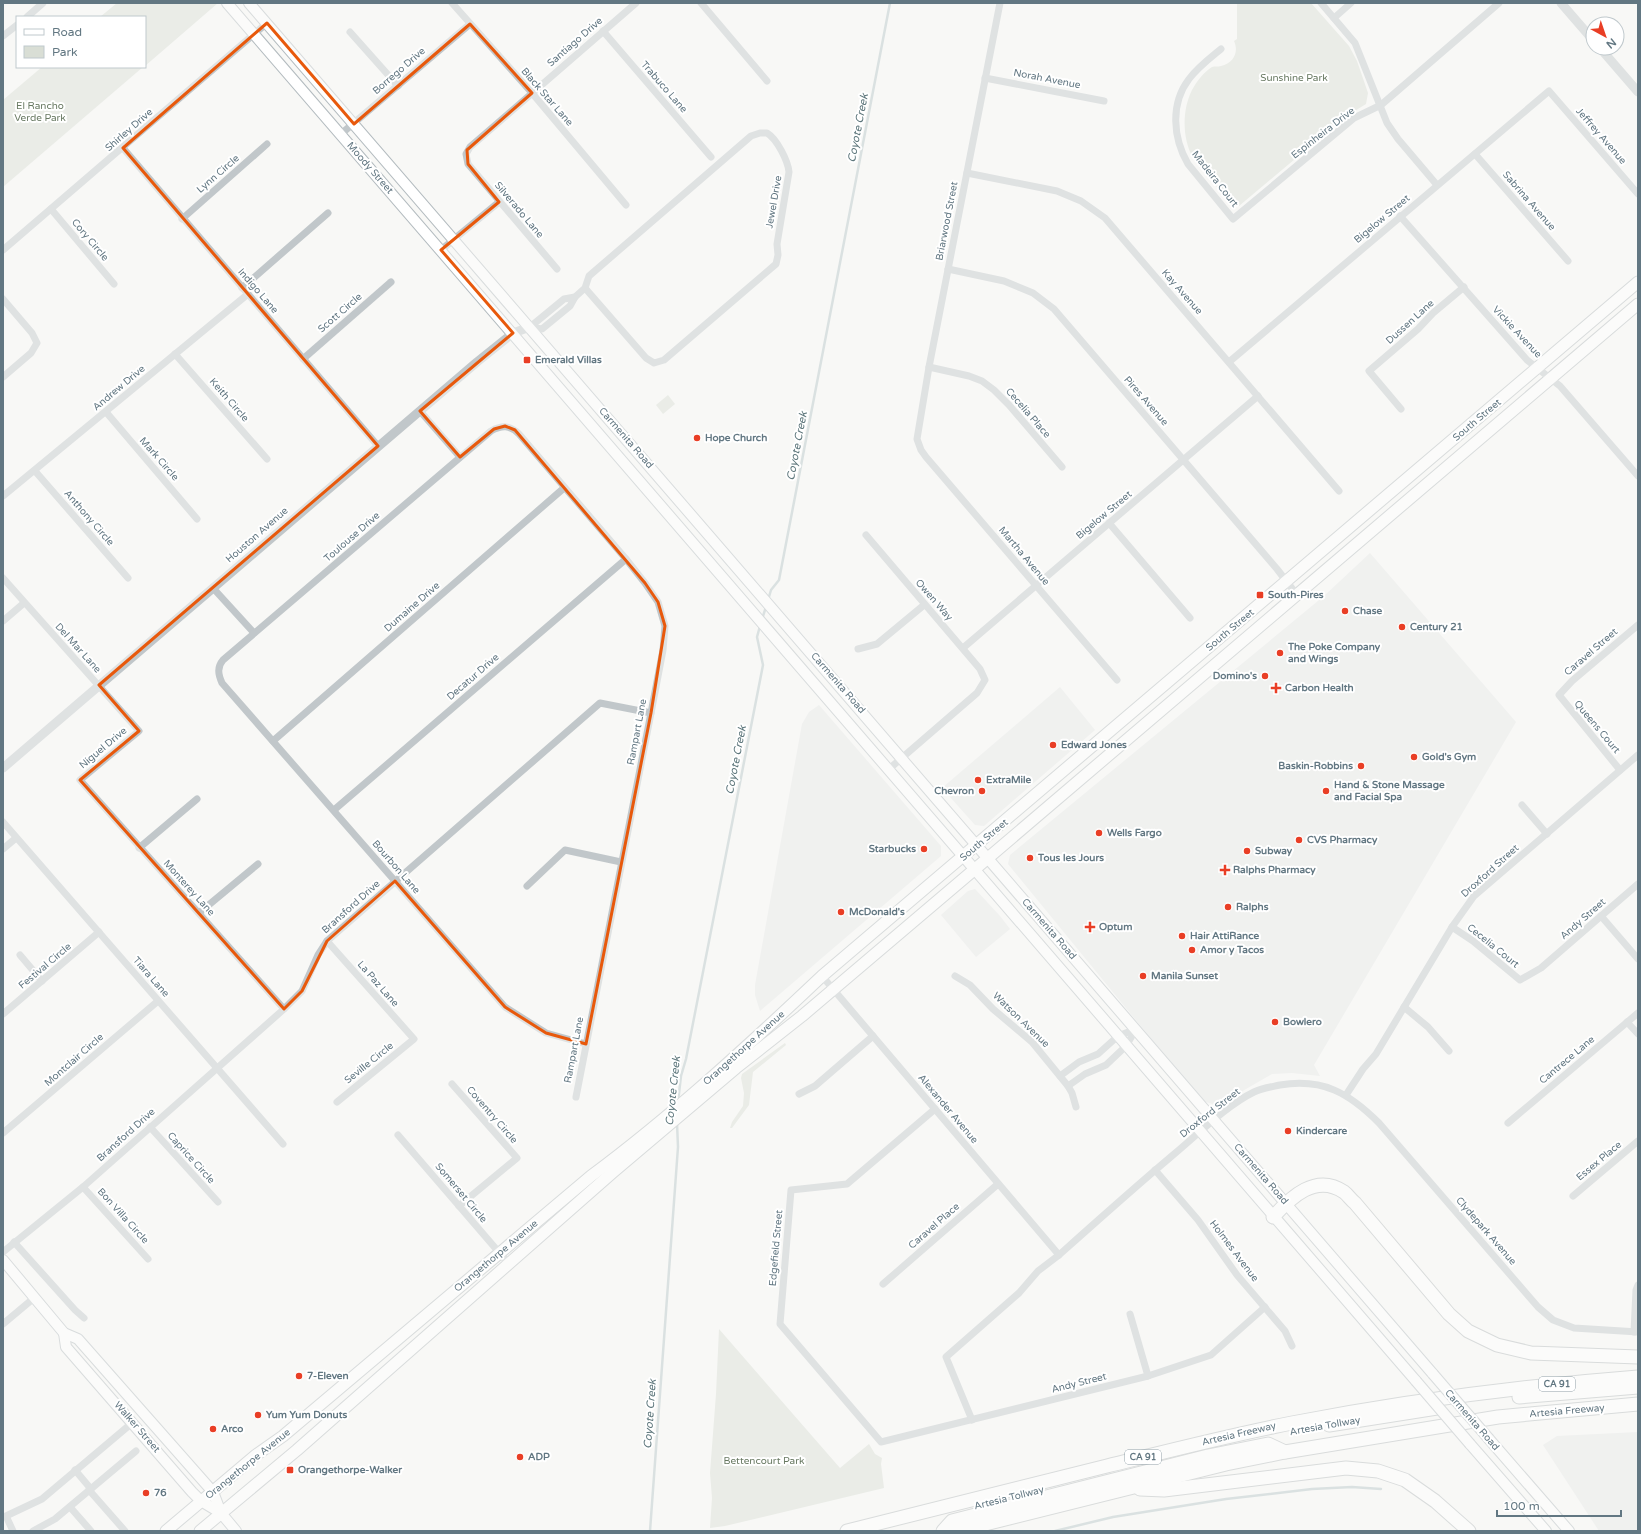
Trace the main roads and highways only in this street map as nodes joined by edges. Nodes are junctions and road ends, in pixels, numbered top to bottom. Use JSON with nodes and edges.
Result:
{"nodes":[{"id":1,"x":227,"y":3,"type":"edge"},
{"id":2,"x":249,"y":3,"type":"edge"},
{"id":3,"x":1638,"y":282,"type":"edge"},
{"id":4,"x":1638,"y":304,"type":"edge"},
{"id":5,"x":530,"y":327,"type":"joint"},
{"id":6,"x":513,"y":333,"type":"joint"},
{"id":7,"x":977,"y":845,"type":"junction"},
{"id":8,"x":964,"y":856,"type":"junction"},
{"id":9,"x":988,"y":858,"type":"junction"},
{"id":10,"x":975,"y":869,"type":"junction"},
{"id":11,"x":822,"y":976,"type":"joint"},
{"id":12,"x":833,"y":989,"type":"joint"},
{"id":13,"x":1286,"y":1203,"type":"junction"},
{"id":14,"x":1273,"y":1217,"type":"junction"},
{"id":15,"x":3,"y":1260,"type":"edge"},
{"id":16,"x":64,"y":1333,"type":"junction"},
{"id":17,"x":1638,"y":1358,"type":"edge"},
{"id":18,"x":1638,"y":1377,"type":"edge"},
{"id":19,"x":114,"y":1381,"type":"junction"},
{"id":20,"x":1638,"y":1387,"type":"edge"},
{"id":21,"x":104,"y":1390,"type":"junction"},
{"id":22,"x":1638,"y":1404,"type":"edge"},
{"id":23,"x":117,"y":1405,"type":"junction"},
{"id":24,"x":152,"y":1425,"type":"junction"},
{"id":25,"x":1285,"y":1452,"type":"junction"},
{"id":26,"x":1125,"y":1488,"type":"junction"},
{"id":27,"x":213,"y":1492,"type":"junction"},
{"id":28,"x":201,"y":1502,"type":"junction"},
{"id":29,"x":221,"y":1513,"type":"junction"},
{"id":30,"x":878,"y":1523,"type":"junction"},
{"id":31,"x":166,"y":1531,"type":"edge"},
{"id":32,"x":200,"y":1531,"type":"edge"},
{"id":33,"x":236,"y":1531,"type":"edge"},
{"id":34,"x":847,"y":1531,"type":"edge"},
{"id":35,"x":943,"y":1531,"type":"edge"},
{"id":36,"x":957,"y":1531,"type":"edge"},
{"id":37,"x":1469,"y":1531,"type":"edge"},
{"id":38,"x":1546,"y":1531,"type":"edge"},
{"id":39,"x":1569,"y":1531,"type":"edge"}],
"edges":[{"from":1,"to":6,"type":"main road","name":"Moody Street"},
{"from":2,"to":5,"type":"main road","name":"Moody Street"},
{"from":3,"to":7,"type":"main road","name":"South Street"},
{"from":4,"to":9,"type":"main road","name":"South Street"},
{"from":5,"to":7,"type":"main road","name":"Carmenita Road"},
{"from":6,"to":8,"type":"main road","name":"Carmenita Road"},
{"from":7,"to":8,"type":"main road","name":"South Street"},
{"from":7,"to":9,"type":"main road","name":"Carmenita Road"},
{"from":8,"to":10,"type":"main road","name":"Carmenita Road"},
{"from":8,"to":11,"type":"main road","name":"South Street"},
{"from":9,"to":10,"type":"main road","name":"South Street"},
{"from":9,"to":13,"type":"main road","name":"Carmenita Road"},
{"from":10,"to":12,"type":"main road","name":"South Street"},
{"from":10,"to":14,"type":"main road","name":"Carmenita Road"},
{"from":11,"to":27,"type":"main road","name":"Orangethorpe Avenue"},
{"from":12,"to":29,"type":"main road","name":"Orangethorpe Avenue"},
{"from":13,"to":14,"type":"highway"},
{"from":13,"to":17,"type":"highway"},
{"from":13,"to":39,"type":"main road","name":"Carmenita Road","bridge":true},
{"from":14,"to":38,"type":"main road","name":"Carmenita Road","bridge":true},
{"from":15,"to":16,"type":"main road","name":"Walker Street"},
{"from":16,"to":19,"type":"main road","name":"Walker Street"},
{"from":16,"to":21,"type":"main road","name":"Walker Street"},
{"from":18,"to":30,"type":"highway","name":"Artesia Freeway","number":"CA 91"},
{"from":19,"to":21,"type":"main road"},
{"from":19,"to":24,"type":"main road","name":"Walker Street"},
{"from":20,"to":30,"type":"highway","name":"Artesia Tollway"},
{"from":21,"to":23,"type":"main road","name":"Walker Street"},
{"from":22,"to":25,"type":"highway","name":"Artesia Freeway"},
{"from":23,"to":24,"type":"main road"},
{"from":23,"to":28,"type":"main road","name":"Walker Street"},
{"from":24,"to":27,"type":"main road","name":"Walker Street"},
{"from":25,"to":26,"type":"highway","name":"Artesia Freeway"},
{"from":25,"to":35,"type":"highway","name":"Artesia Tollway"},
{"from":26,"to":36,"type":"highway","name":"Artesia Freeway"},
{"from":26,"to":37,"type":"highway"},
{"from":27,"to":28,"type":"main road","name":"Orangethorpe Avenue"},
{"from":27,"to":29,"type":"main road","name":"Walker Street"},
{"from":28,"to":29,"type":"main road","name":"Walker Street"},
{"from":28,"to":31,"type":"main road","name":"Orangethorpe Avenue"},
{"from":29,"to":32,"type":"main road","name":"Orangethorpe Avenue"},
{"from":29,"to":33,"type":"main road","name":"Walker Street"},
{"from":30,"to":34,"type":"highway","name":"Artesia Freeway","number":"CA 91"}]}
